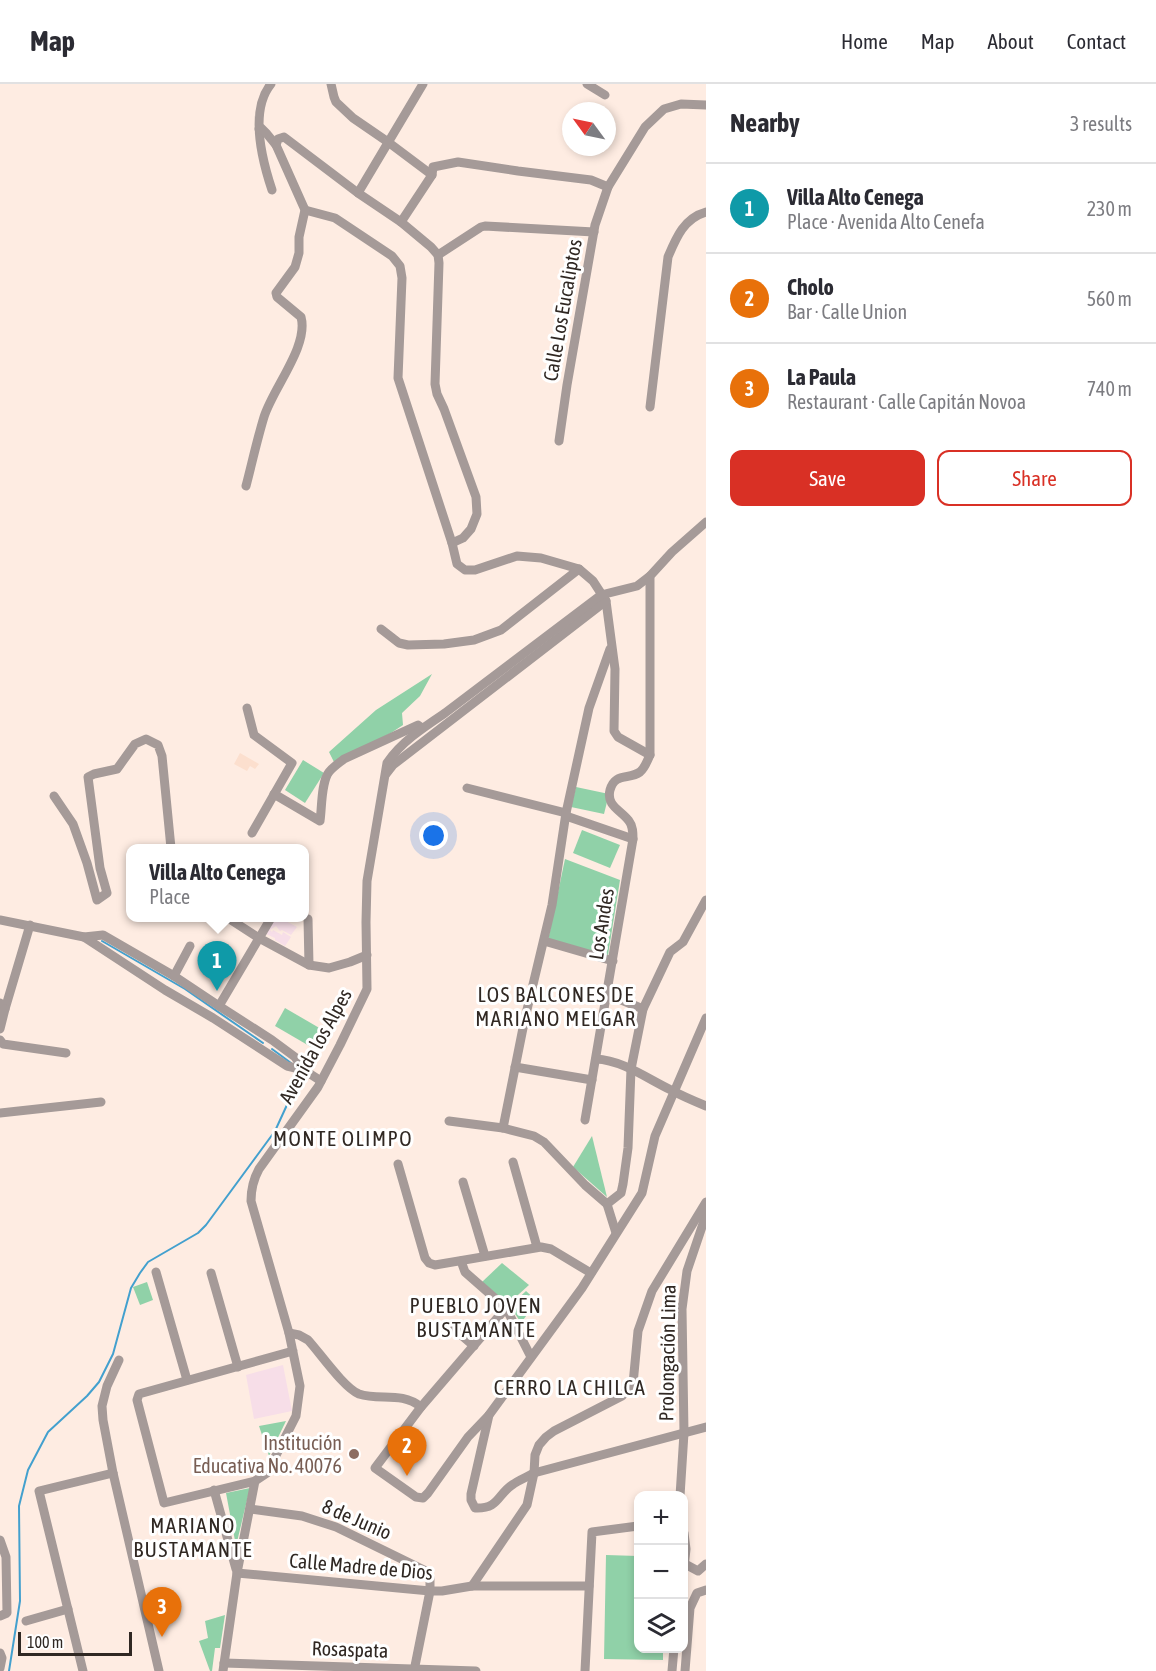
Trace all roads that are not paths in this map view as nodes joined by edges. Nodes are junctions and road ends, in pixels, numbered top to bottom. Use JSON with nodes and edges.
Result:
{"nodes":[{"id":1,"x":271,"y":84,"type":"edge"},
{"id":2,"x":330,"y":84,"type":"edge"},
{"id":3,"x":423,"y":84,"type":"edge"},
{"id":4,"x":587,"y":84,"type":"edge"},
{"id":5,"x":604,"y":95,"type":"dead end"},
{"id":6,"x":706,"y":105,"type":"edge"},
{"id":7,"x":259,"y":129,"type":"junction"},
{"id":8,"x":388,"y":142,"type":"junction"},
{"id":9,"x":276,"y":145,"type":"junction"},
{"id":10,"x":432,"y":175,"type":"junction"},
{"id":11,"x":608,"y":187,"type":"junction"},
{"id":12,"x":272,"y":190,"type":"dead end"},
{"id":13,"x":358,"y":193,"type":"junction"},
{"id":14,"x":305,"y":210,"type":"junction"},
{"id":15,"x":706,"y":212,"type":"edge"},
{"id":16,"x":401,"y":222,"type":"junction"},
{"id":17,"x":594,"y":232,"type":"junction"},
{"id":18,"x":438,"y":255,"type":"junction"},
{"id":19,"x":650,"y":407,"type":"dead end"},
{"id":20,"x":559,"y":441,"type":"dead end"},
{"id":21,"x":246,"y":486,"type":"dead end"},
{"id":22,"x":706,"y":522,"type":"edge"},
{"id":23,"x":452,"y":543,"type":"junction"},
{"id":24,"x":579,"y":569,"type":"junction"},
{"id":25,"x":650,"y":576,"type":"junction"},
{"id":26,"x":604,"y":598,"type":"junction"},
{"id":27,"x":381,"y":629,"type":"dead end"},
{"id":28,"x":611,"y":647,"type":"junction"},
{"id":29,"x":247,"y":708,"type":"dead end"},
{"id":30,"x":422,"y":728,"type":"junction"},
{"id":31,"x":650,"y":755,"type":"junction"},
{"id":32,"x":384,"y":776,"type":"junction"},
{"id":33,"x":467,"y":789,"type":"dead end"},
{"id":34,"x":274,"y":794,"type":"junction"},
{"id":35,"x":54,"y":796,"type":"dead end"},
{"id":36,"x":566,"y":814,"type":"junction"},
{"id":37,"x":252,"y":833,"type":"dead end"},
{"id":38,"x":633,"y":839,"type":"junction"},
{"id":39,"x":171,"y":844,"type":"edge"},
{"id":40,"x":706,"y":900,"type":"edge"},
{"id":41,"x":0,"y":920,"type":"edge"},
{"id":42,"x":234,"y":922,"type":"edge"},
{"id":43,"x":269,"y":922,"type":"edge"},
{"id":44,"x":308,"y":922,"type":"edge"},
{"id":45,"x":30,"y":925,"type":"junction"},
{"id":46,"x":84,"y":937,"type":"junction"},
{"id":47,"x":259,"y":938,"type":"junction"},
{"id":48,"x":543,"y":941,"type":"junction"},
{"id":49,"x":190,"y":946,"type":"dead end"},
{"id":50,"x":367,"y":955,"type":"junction"},
{"id":51,"x":613,"y":961,"type":"junction"},
{"id":52,"x":309,"y":965,"type":"junction"},
{"id":53,"x":174,"y":975,"type":"junction"},
{"id":54,"x":607,"y":994,"type":"junction"},
{"id":55,"x":3,"y":1006,"type":"edge"},
{"id":56,"x":219,"y":1006,"type":"junction"},
{"id":57,"x":643,"y":1009,"type":"junction"},
{"id":58,"x":706,"y":1018,"type":"edge"},
{"id":59,"x":0,"y":1029,"type":"edge"},
{"id":60,"x":702,"y":1038,"type":"edge"},
{"id":61,"x":0,"y":1040,"type":"edge"},
{"id":62,"x":66,"y":1053,"type":"dead end"},
{"id":63,"x":596,"y":1059,"type":"junction"},
{"id":64,"x":515,"y":1067,"type":"junction"},
{"id":65,"x":298,"y":1069,"type":"junction"},
{"id":66,"x":631,"y":1069,"type":"junction"},
{"id":67,"x":592,"y":1080,"type":"junction"},
{"id":68,"x":321,"y":1081,"type":"junction"},
{"id":69,"x":674,"y":1092,"type":"junction"},
{"id":70,"x":101,"y":1102,"type":"dead end"},
{"id":71,"x":706,"y":1106,"type":"edge"},
{"id":72,"x":0,"y":1113,"type":"edge"},
{"id":73,"x":449,"y":1120,"type":"dead end"},
{"id":74,"x":585,"y":1120,"type":"dead end"},
{"id":75,"x":503,"y":1128,"type":"junction"},
{"id":76,"x":513,"y":1162,"type":"dead end"},
{"id":77,"x":398,"y":1164,"type":"dead end"},
{"id":78,"x":463,"y":1182,"type":"dead end"},
{"id":79,"x":706,"y":1202,"type":"edge"},
{"id":80,"x":607,"y":1204,"type":"junction"},
{"id":81,"x":706,"y":1215,"type":"edge"},
{"id":82,"x":616,"y":1233,"type":"junction"},
{"id":83,"x":537,"y":1247,"type":"junction"},
{"id":84,"x":485,"y":1256,"type":"junction"},
{"id":85,"x":461,"y":1261,"type":"junction"},
{"id":86,"x":156,"y":1272,"type":"dead end"},
{"id":87,"x":211,"y":1273,"type":"dead end"},
{"id":88,"x":591,"y":1273,"type":"junction"},
{"id":89,"x":506,"y":1308,"type":"junction"},
{"id":90,"x":452,"y":1327,"type":"dead end"},
{"id":91,"x":290,"y":1333,"type":"junction"},
{"id":92,"x":474,"y":1346,"type":"junction"},
{"id":93,"x":293,"y":1351,"type":"junction"},
{"id":94,"x":531,"y":1357,"type":"junction"},
{"id":95,"x":119,"y":1360,"type":"dead end"},
{"id":96,"x":238,"y":1366,"type":"junction"},
{"id":97,"x":187,"y":1380,"type":"junction"},
{"id":98,"x":421,"y":1407,"type":"junction"},
{"id":99,"x":489,"y":1415,"type":"junction"},
{"id":100,"x":706,"y":1427,"type":"edge"},
{"id":101,"x":684,"y":1433,"type":"junction"},
{"id":102,"x":113,"y":1473,"type":"junction"},
{"id":103,"x":534,"y":1473,"type":"junction"},
{"id":104,"x":255,"y":1481,"type":"junction"},
{"id":105,"x":214,"y":1490,"type":"junction"},
{"id":106,"x":680,"y":1491,"type":"edge"},
{"id":107,"x":250,"y":1509,"type":"junction"},
{"id":108,"x":634,"y":1527,"type":"edge"},
{"id":109,"x":0,"y":1540,"type":"edge"},
{"id":110,"x":706,"y":1564,"type":"edge"},
{"id":111,"x":702,"y":1572,"type":"edge"},
{"id":112,"x":237,"y":1573,"type":"junction"},
{"id":113,"x":472,"y":1586,"type":"junction"},
{"id":114,"x":589,"y":1587,"type":"junction"},
{"id":115,"x":706,"y":1590,"type":"edge"},
{"id":116,"x":430,"y":1591,"type":"junction"},
{"id":117,"x":68,"y":1610,"type":"junction"},
{"id":118,"x":3,"y":1615,"type":"edge"},
{"id":119,"x":26,"y":1621,"type":"dead end"},
{"id":120,"x":674,"y":1653,"type":"edge"},
{"id":121,"x":223,"y":1667,"type":"edge"},
{"id":122,"x":414,"y":1670,"type":"edge"},
{"id":123,"x":83,"y":1671,"type":"edge"},
{"id":124,"x":159,"y":1671,"type":"edge"},
{"id":125,"x":476,"y":1671,"type":"edge"},
{"id":126,"x":585,"y":1671,"type":"edge"},
{"id":127,"x":672,"y":1671,"type":"edge"},
{"id":128,"x":685,"y":1671,"type":"edge"}],
"edges":[{"from":1,"to":7,"type":"street"},
{"from":2,"to":8,"type":"street"},
{"from":3,"to":8,"type":"street"},
{"from":4,"to":5,"type":"street"},
{"from":6,"to":11,"type":"street","name":"Calle Los Eucaliptos"},
{"from":7,"to":9,"type":"street"},
{"from":7,"to":12,"type":"street"},
{"from":8,"to":10,"type":"street"},
{"from":8,"to":13,"type":"street"},
{"from":9,"to":13,"type":"street"},
{"from":9,"to":14,"type":"street"},
{"from":10,"to":11,"type":"street"},
{"from":10,"to":16,"type":"street"},
{"from":11,"to":17,"type":"street","name":"Calle Los Eucaliptos"},
{"from":13,"to":16,"type":"street"},
{"from":14,"to":21,"type":"street"},
{"from":14,"to":23,"type":"street"},
{"from":15,"to":19,"type":"street"},
{"from":16,"to":18,"type":"street"},
{"from":17,"to":18,"type":"street"},
{"from":17,"to":20,"type":"street","name":"Calle Los Eucaliptos"},
{"from":18,"to":23,"type":"street"},
{"from":22,"to":25,"type":"street"},
{"from":23,"to":24,"type":"street"},
{"from":24,"to":26,"type":"street"},
{"from":24,"to":27,"type":"street"},
{"from":25,"to":26,"type":"street"},
{"from":25,"to":31,"type":"street"},
{"from":26,"to":28,"type":"street"},
{"from":26,"to":30,"type":"street","name":"Avenida los Alpes"},
{"from":26,"to":32,"type":"street"},
{"from":28,"to":31,"type":"street"},
{"from":28,"to":36,"type":"street"},
{"from":29,"to":34,"type":"street"},
{"from":30,"to":32,"type":"street","name":"Avenida los Alpes"},
{"from":30,"to":34,"type":"street"},
{"from":31,"to":38,"type":"street"},
{"from":32,"to":50,"type":"street","name":"Avenida los Alpes"},
{"from":33,"to":36,"type":"street"},
{"from":34,"to":37,"type":"street"},
{"from":35,"to":39,"type":"street"},
{"from":36,"to":38,"type":"street"},
{"from":36,"to":48,"type":"street"},
{"from":38,"to":51,"type":"street","name":"Los Andes"},
{"from":40,"to":57,"type":"street"},
{"from":41,"to":45,"type":"street"},
{"from":42,"to":47,"type":"street"},
{"from":43,"to":47,"type":"street"},
{"from":44,"to":52,"type":"street"},
{"from":45,"to":46,"type":"street"},
{"from":45,"to":55,"type":"street"},
{"from":46,"to":53,"type":"street"},
{"from":46,"to":65,"type":"street"},
{"from":47,"to":52,"type":"street"},
{"from":47,"to":56,"type":"street"},
{"from":48,"to":51,"type":"street"},
{"from":48,"to":64,"type":"street"},
{"from":49,"to":53,"type":"street"},
{"from":50,"to":52,"type":"street"},
{"from":50,"to":68,"type":"street","name":"Avenida los Alpes"},
{"from":51,"to":54,"type":"street","name":"Los Andes"},
{"from":53,"to":56,"type":"street"},
{"from":54,"to":57,"type":"street"},
{"from":54,"to":63,"type":"street","name":"Los Andes"},
{"from":55,"to":59,"type":"street"},
{"from":56,"to":65,"type":"street"},
{"from":57,"to":66,"type":"street"},
{"from":58,"to":60,"type":"street"},
{"from":60,"to":69,"type":"street"},
{"from":61,"to":62,"type":"street"},
{"from":63,"to":66,"type":"street"},
{"from":63,"to":67,"type":"street","name":"Los Andes"},
{"from":64,"to":67,"type":"street"},
{"from":64,"to":75,"type":"street"},
{"from":65,"to":68,"type":"street"},
{"from":66,"to":69,"type":"street"},
{"from":66,"to":80,"type":"street"},
{"from":67,"to":74,"type":"street","name":"Los Andes"},
{"from":68,"to":91,"type":"street","name":"Avenida los Alpes"},
{"from":69,"to":71,"type":"street"},
{"from":69,"to":82,"type":"street"},
{"from":70,"to":72,"type":"street"},
{"from":73,"to":75,"type":"street"},
{"from":75,"to":80,"type":"street"},
{"from":76,"to":83,"type":"street"},
{"from":77,"to":85,"type":"street"},
{"from":78,"to":84,"type":"street"},
{"from":79,"to":103,"type":"street"},
{"from":80,"to":82,"type":"street"},
{"from":81,"to":101,"type":"street","name":"Prolongación Lima"},
{"from":82,"to":88,"type":"street"},
{"from":83,"to":84,"type":"street"},
{"from":83,"to":88,"type":"street"},
{"from":84,"to":85,"type":"street"},
{"from":85,"to":89,"type":"street"},
{"from":86,"to":97,"type":"street"},
{"from":87,"to":96,"type":"street"},
{"from":88,"to":94,"type":"street"},
{"from":89,"to":92,"type":"street"},
{"from":89,"to":94,"type":"street"},
{"from":90,"to":92,"type":"street"},
{"from":91,"to":93,"type":"street","name":"Avenida los Alpes"},
{"from":91,"to":98,"type":"street"},
{"from":92,"to":98,"type":"street"},
{"from":93,"to":96,"type":"street"},
{"from":93,"to":104,"type":"street","name":"Avenida los Alpes"},
{"from":94,"to":99,"type":"street"},
{"from":95,"to":102,"type":"street"},
{"from":96,"to":97,"type":"street"},
{"from":97,"to":105,"type":"street"},
{"from":98,"to":99,"type":"street"},
{"from":99,"to":103,"type":"street"},
{"from":100,"to":101,"type":"street"},
{"from":101,"to":103,"type":"street"},
{"from":101,"to":106,"type":"street","name":"Prolongación Lima"},
{"from":102,"to":117,"type":"street"},
{"from":102,"to":124,"type":"street"},
{"from":103,"to":113,"type":"street"},
{"from":104,"to":105,"type":"street"},
{"from":104,"to":107,"type":"street"},
{"from":105,"to":112,"type":"street"},
{"from":107,"to":112,"type":"street"},
{"from":107,"to":116,"type":"street","name":"8 de Junio"},
{"from":108,"to":114,"type":"street"},
{"from":109,"to":118,"type":"street"},
{"from":110,"to":111,"type":"street"},
{"from":112,"to":116,"type":"street","name":"Calle Madre de Dios"},
{"from":112,"to":121,"type":"street"},
{"from":113,"to":114,"type":"street","name":"Calle Madre de Dios"},
{"from":113,"to":116,"type":"street","name":"Calle Madre de Dios"},
{"from":114,"to":126,"type":"street"},
{"from":115,"to":128,"type":"street"},
{"from":116,"to":122,"type":"street"},
{"from":117,"to":119,"type":"street"},
{"from":117,"to":123,"type":"street"},
{"from":120,"to":127,"type":"street"},
{"from":121,"to":122,"type":"street","name":"Rosaspata"},
{"from":122,"to":125,"type":"street","name":"Rosaspata"}]}
